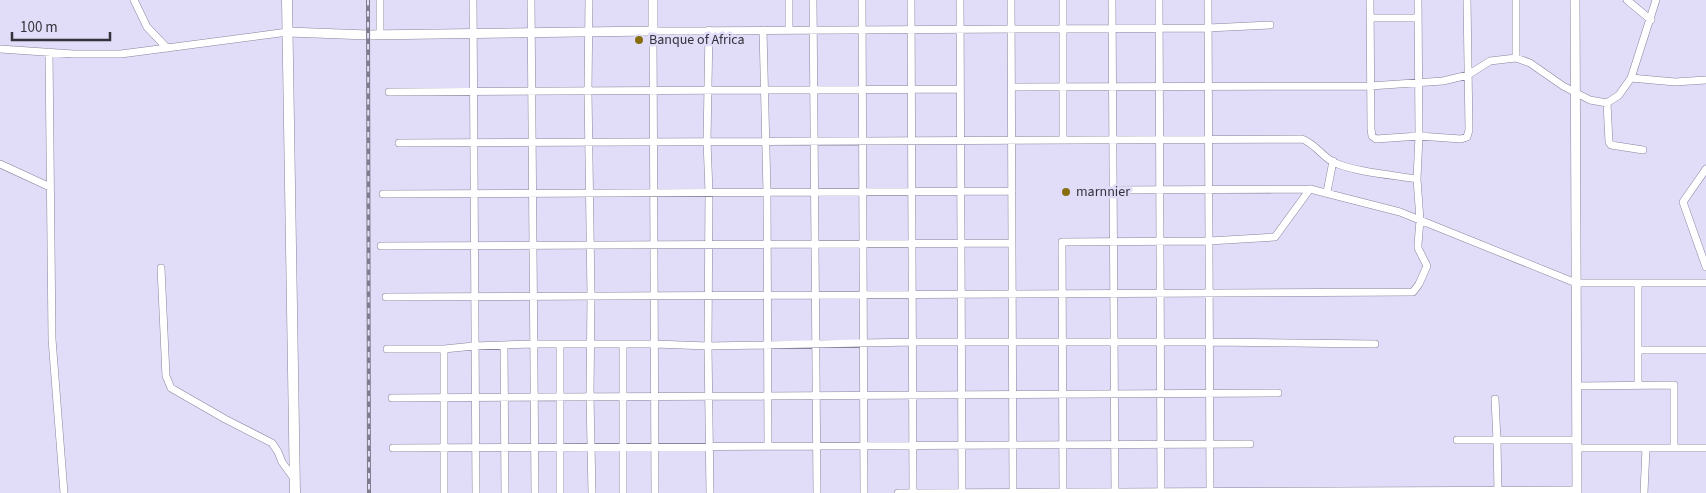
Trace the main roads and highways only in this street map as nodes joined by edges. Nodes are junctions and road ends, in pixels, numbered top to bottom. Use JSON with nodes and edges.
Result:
{"nodes":[{"id":1,"x":287,"y":0,"type":"edge"},
{"id":2,"x":653,"y":0,"type":"edge"},
{"id":3,"x":1575,"y":0,"type":"edge"},
{"id":4,"x":288,"y":32,"type":"junction"},
{"id":5,"x":1577,"y":491,"type":"edge"},
{"id":6,"x":295,"y":493,"type":"edge"}],
"edges":[{"from":1,"to":4,"type":"highway"},
{"from":2,"to":4,"type":"main road"},
{"from":3,"to":5,"type":"main road"},
{"from":4,"to":6,"type":"highway"}]}
